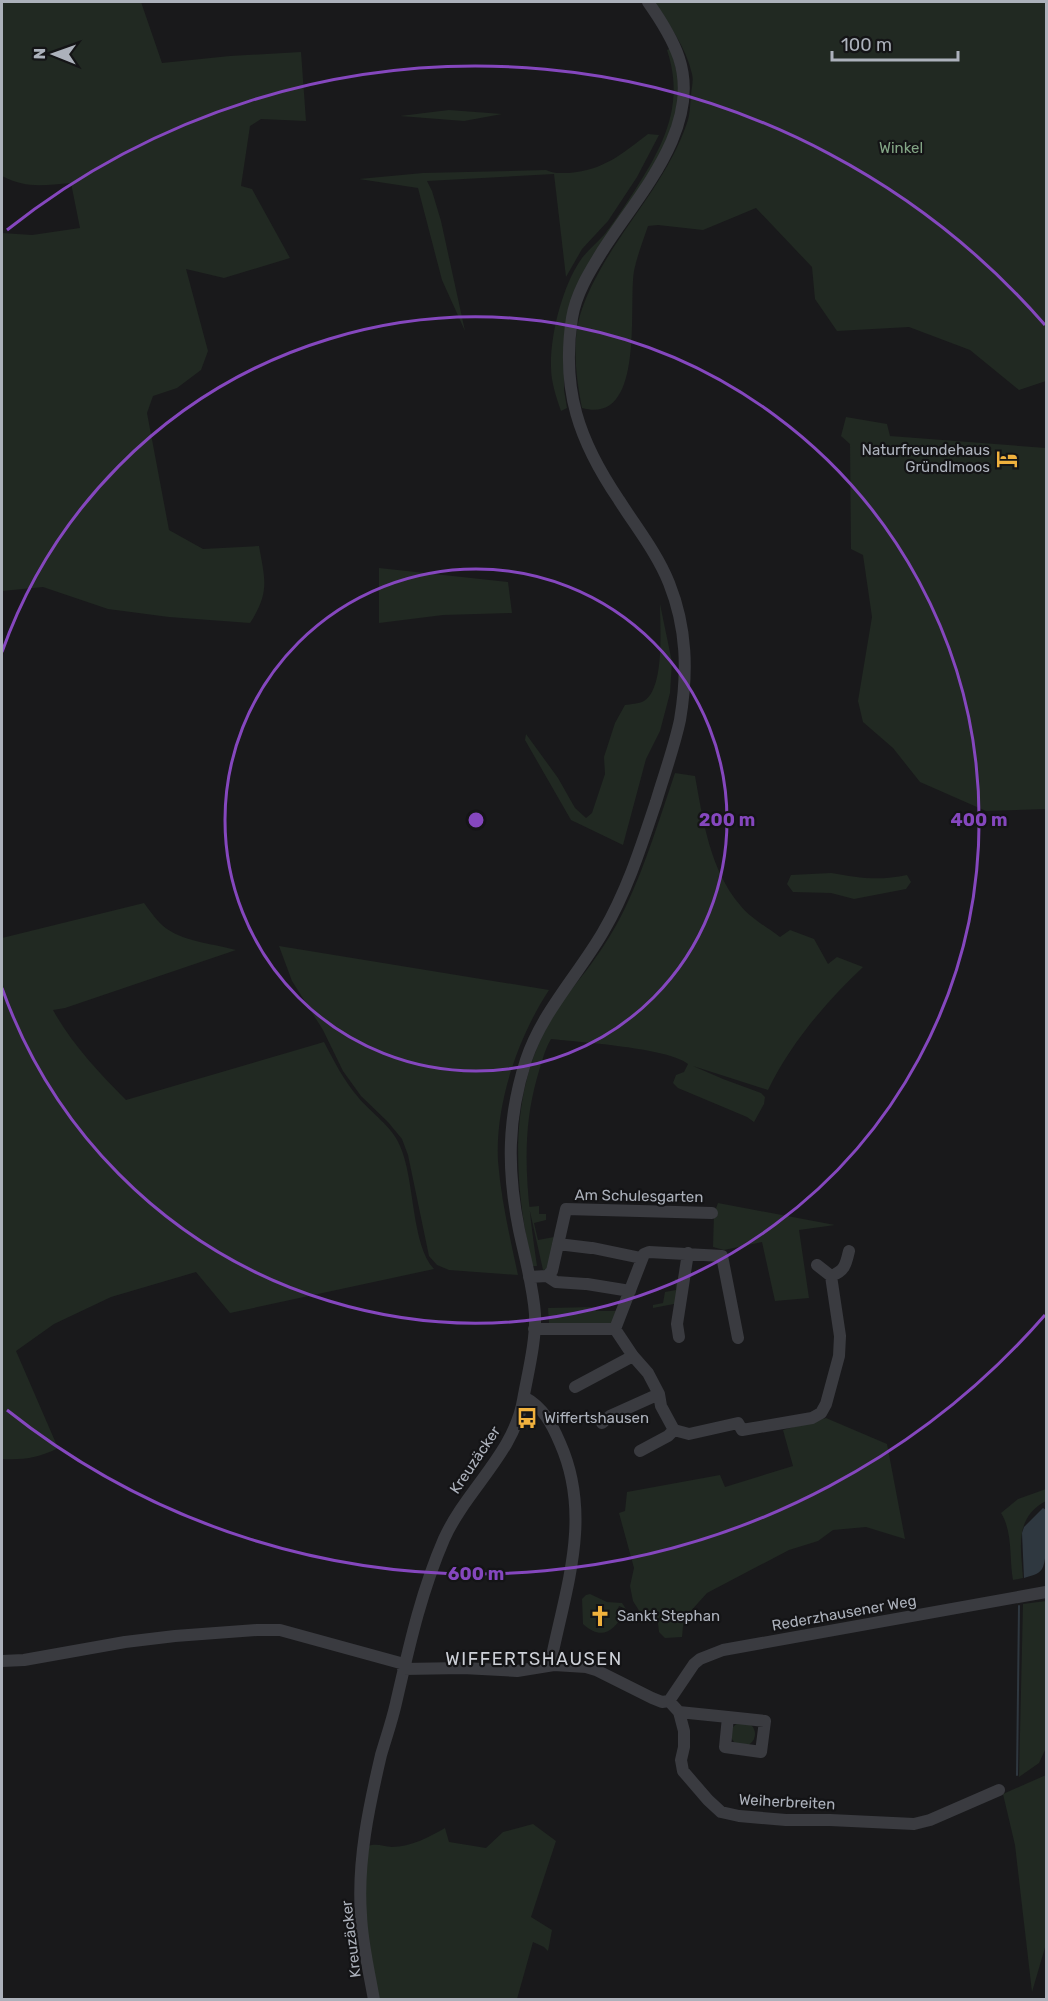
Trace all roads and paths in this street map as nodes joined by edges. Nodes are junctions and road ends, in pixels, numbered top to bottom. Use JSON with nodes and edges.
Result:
{"nodes":[{"id":1,"x":648,"y":2,"type":"edge"},
{"id":2,"x":712,"y":1213,"type":"dead end"},
{"id":3,"x":558,"y":1244,"type":"junction"},
{"id":4,"x":849,"y":1251,"type":"dead end"},
{"id":5,"x":688,"y":1253,"type":"junction"},
{"id":6,"x":641,"y":1258,"type":"junction"},
{"id":7,"x":817,"y":1265,"type":"dead end"},
{"id":8,"x":547,"y":1276,"type":"junction"},
{"id":9,"x":831,"y":1276,"type":"junction"},
{"id":10,"x":529,"y":1277,"type":"junction"},
{"id":11,"x":630,"y":1291,"type":"junction"},
{"id":12,"x":534,"y":1329,"type":"junction"},
{"id":13,"x":615,"y":1329,"type":"junction"},
{"id":14,"x":679,"y":1337,"type":"dead end"},
{"id":15,"x":738,"y":1338,"type":"dead end"},
{"id":16,"x":633,"y":1356,"type":"junction"},
{"id":17,"x":575,"y":1387,"type":"dead end"},
{"id":18,"x":659,"y":1394,"type":"junction"},
{"id":19,"x":524,"y":1397,"type":"junction"},
{"id":20,"x":602,"y":1423,"type":"dead end"},
{"id":21,"x":674,"y":1430,"type":"junction"},
{"id":22,"x":640,"y":1451,"type":"dead end"},
{"id":23,"x":1047,"y":1592,"type":"edge"},
{"id":24,"x":2,"y":1661,"type":"edge"},
{"id":25,"x":554,"y":1665,"type":"junction"},
{"id":26,"x":404,"y":1666,"type":"junction"},
{"id":27,"x":669,"y":1701,"type":"junction"},
{"id":28,"x":679,"y":1712,"type":"junction"},
{"id":29,"x":728,"y":1717,"type":"dead end"},
{"id":30,"x":999,"y":1790,"type":"dead end"},
{"id":31,"x":374,"y":2000,"type":"edge"}],
"edges":[{"from":1,"to":10,"type":"street","name":"Kreuzäcker"},
{"from":2,"to":3,"type":"street","name":"Am Schulesgarten"},
{"from":3,"to":6,"type":"street"},
{"from":3,"to":8,"type":"street","name":"Am Schulesgarten"},
{"from":4,"to":9,"type":"street"},
{"from":5,"to":6,"type":"street"},
{"from":5,"to":14,"type":"street"},
{"from":5,"to":15,"type":"street"},
{"from":6,"to":11,"type":"street"},
{"from":7,"to":9,"type":"street"},
{"from":8,"to":10,"type":"street"},
{"from":8,"to":11,"type":"street"},
{"from":9,"to":21,"type":"street"},
{"from":10,"to":12,"type":"street","name":"Kreuzäcker"},
{"from":11,"to":13,"type":"street"},
{"from":12,"to":13,"type":"street"},
{"from":12,"to":19,"type":"street","name":"Kreuzäcker"},
{"from":13,"to":16,"type":"street"},
{"from":16,"to":17,"type":"street"},
{"from":16,"to":18,"type":"street"},
{"from":18,"to":20,"type":"street"},
{"from":18,"to":21,"type":"street"},
{"from":19,"to":25,"type":"street"},
{"from":19,"to":26,"type":"street","name":"Kreuzäcker"},
{"from":21,"to":22,"type":"street"},
{"from":23,"to":27,"type":"street","name":"Rederzhausener Weg"},
{"from":24,"to":26,"type":"street"},
{"from":25,"to":26,"type":"street"},
{"from":25,"to":27,"type":"street"},
{"from":26,"to":31,"type":"street","name":"Kreuzäcker"},
{"from":27,"to":28,"type":"street"},
{"from":28,"to":29,"type":"street"},
{"from":28,"to":30,"type":"street","name":"Weiherbreiten"}]}
